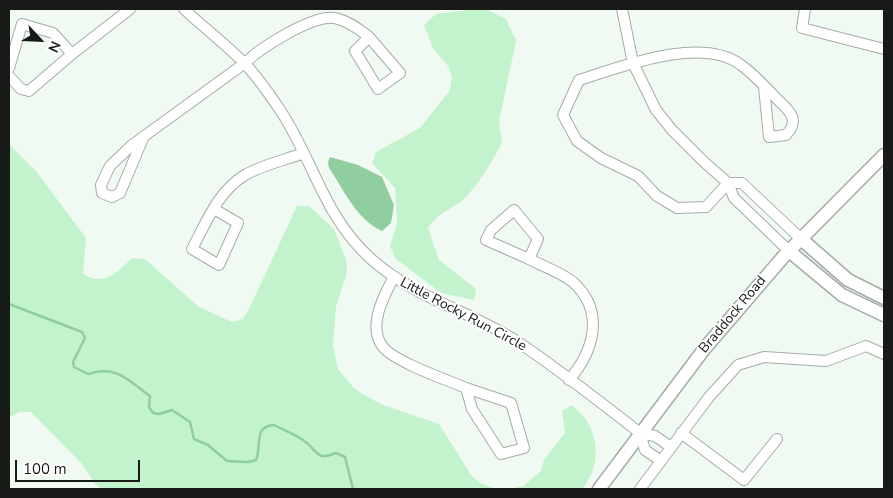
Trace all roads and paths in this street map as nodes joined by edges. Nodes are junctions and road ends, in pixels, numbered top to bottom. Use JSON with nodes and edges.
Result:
{"nodes":[{"id":1,"x":130,"y":9,"type":"edge"},
{"id":2,"x":184,"y":9,"type":"edge"},
{"id":3,"x":622,"y":9,"type":"edge"},
{"id":4,"x":805,"y":9,"type":"edge"},
{"id":5,"x":369,"y":37,"type":"junction"},
{"id":6,"x":884,"y":49,"type":"edge"},
{"id":7,"x":72,"y":54,"type":"junction"},
{"id":8,"x":633,"y":63,"type":"junction"},
{"id":9,"x":245,"y":64,"type":"junction"},
{"id":10,"x":9,"y":68,"type":"edge"},
{"id":11,"x":9,"y":76,"type":"edge"},
{"id":12,"x":764,"y":87,"type":"junction"},
{"id":13,"x":144,"y":136,"type":"junction"},
{"id":14,"x":304,"y":154,"type":"junction"},
{"id":15,"x":884,"y":155,"type":"edge"},
{"id":16,"x":728,"y":183,"type":"junction"},
{"id":17,"x":214,"y":209,"type":"junction"},
{"id":18,"x":800,"y":238,"type":"junction"},
{"id":19,"x":789,"y":250,"type":"junction"},
{"id":20,"x":529,"y":259,"type":"junction"},
{"id":21,"x":394,"y":277,"type":"junction"},
{"id":22,"x":884,"y":298,"type":"edge"},
{"id":23,"x":884,"y":315,"type":"edge"},
{"id":24,"x":884,"y":354,"type":"edge"},
{"id":25,"x":569,"y":380,"type":"junction"},
{"id":26,"x":466,"y":388,"type":"junction"},
{"id":27,"x":640,"y":433,"type":"junction"},
{"id":28,"x":681,"y":434,"type":"junction"},
{"id":29,"x":777,"y":439,"type":"dead end"},
{"id":30,"x":671,"y":446,"type":"junction"},
{"id":31,"x":661,"y":461,"type":"junction"},
{"id":32,"x":599,"y":489,"type":"edge"},
{"id":33,"x":640,"y":489,"type":"edge"}],
"edges":[{"from":1,"to":7,"type":"street"},
{"from":2,"to":9,"type":"street","name":"Little Rocky Run Circle"},
{"from":3,"to":8,"type":"street"},
{"from":4,"to":6,"type":"street"},
{"from":5,"to":5,"type":"street"},
{"from":5,"to":9,"type":"street"},
{"from":7,"to":10,"type":"street"},
{"from":7,"to":11,"type":"street"},
{"from":8,"to":12,"type":"street"},
{"from":8,"to":16,"type":"street"},
{"from":8,"to":16,"type":"street"},
{"from":9,"to":13,"type":"street"},
{"from":9,"to":14,"type":"street","name":"Little Rocky Run Circle"},
{"from":12,"to":12,"type":"street"},
{"from":13,"to":13,"type":"street"},
{"from":14,"to":17,"type":"street"},
{"from":14,"to":21,"type":"street","name":"Little Rocky Run Circle"},
{"from":15,"to":18,"type":"street","name":"Braddock Road"},
{"from":16,"to":18,"type":"street"},
{"from":16,"to":19,"type":"street"},
{"from":17,"to":17,"type":"street"},
{"from":18,"to":19,"type":"street","name":"Braddock Road"},
{"from":18,"to":22,"type":"street"},
{"from":19,"to":23,"type":"street"},
{"from":19,"to":27,"type":"street","name":"Braddock Road"},
{"from":20,"to":20,"type":"street"},
{"from":20,"to":25,"type":"street"},
{"from":21,"to":25,"type":"street","name":"Little Rocky Run Circle"},
{"from":21,"to":26,"type":"street"},
{"from":24,"to":28,"type":"street"},
{"from":25,"to":27,"type":"street","name":"Little Rocky Run Circle"},
{"from":26,"to":26,"type":"street"},
{"from":27,"to":30,"type":"street"},
{"from":27,"to":31,"type":"street"},
{"from":27,"to":32,"type":"street","name":"Braddock Road"},
{"from":28,"to":29,"type":"street"},
{"from":28,"to":30,"type":"street"},
{"from":30,"to":31,"type":"street"},
{"from":31,"to":33,"type":"street"}]}
